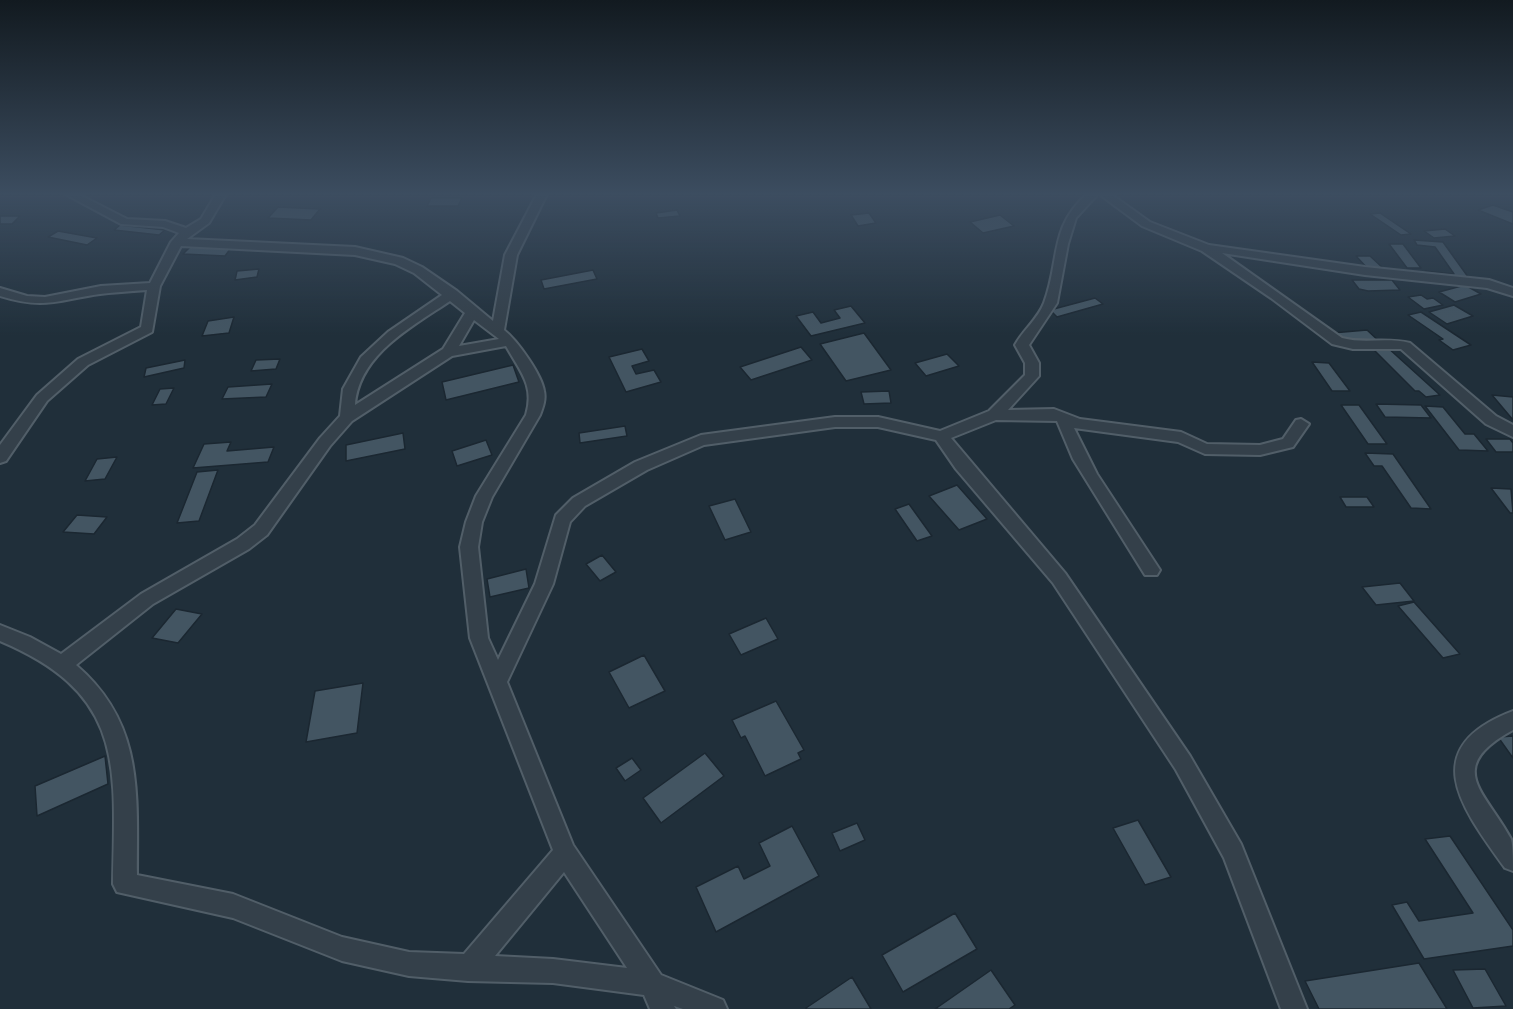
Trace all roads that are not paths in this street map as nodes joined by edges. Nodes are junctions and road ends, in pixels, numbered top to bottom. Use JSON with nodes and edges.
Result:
{"nodes":[{"id":1,"x":518,"y":241,"type":"edge"},
{"id":2,"x":1062,"y":241,"type":"edge"},
{"id":3,"x":1189,"y":241,"type":"edge"},
{"id":4,"x":177,"y":242,"type":"joint"},
{"id":5,"x":1206,"y":248,"type":"junction"},
{"id":6,"x":154,"y":286,"type":"junction"},
{"id":7,"x":0,"y":292,"type":"edge"},
{"id":8,"x":1513,"y":292,"type":"edge"},
{"id":9,"x":452,"y":294,"type":"junction"},
{"id":10,"x":472,"y":311,"type":"junction"},
{"id":11,"x":504,"y":335,"type":"junction"},
{"id":12,"x":448,"y":352,"type":"junction"},
{"id":13,"x":994,"y":415,"type":"junction"},
{"id":14,"x":347,"y":417,"type":"junction"},
{"id":15,"x":1063,"y":418,"type":"junction"},
{"id":16,"x":1301,"y":424,"type":"dead end"},
{"id":17,"x":1513,"y":432,"type":"edge"},
{"id":18,"x":941,"y":436,"type":"junction"},
{"id":19,"x":0,"y":457,"type":"edge"},
{"id":20,"x":1151,"y":570,"type":"dead end"},
{"id":21,"x":0,"y":633,"type":"edge"},
{"id":22,"x":63,"y":664,"type":"junction"},
{"id":23,"x":496,"y":684,"type":"junction"},
{"id":24,"x":1513,"y":720,"type":"edge"},
{"id":25,"x":565,"y":852,"type":"junction"},
{"id":26,"x":1513,"y":860,"type":"edge"},
{"id":27,"x":468,"y":969,"type":"junction"},
{"id":28,"x":652,"y":984,"type":"junction"},
{"id":29,"x":663,"y":1009,"type":"edge"},
{"id":30,"x":714,"y":1009,"type":"edge"},
{"id":31,"x":1294,"y":1009,"type":"edge"}],
"edges":[{"from":1,"to":11,"type":"street"},
{"from":2,"to":13,"type":"street"},
{"from":3,"to":5,"type":"street"},
{"from":4,"to":6,"type":"street"},
{"from":4,"to":9,"type":"street"},
{"from":5,"to":8,"type":"street"},
{"from":5,"to":17,"type":"street"},
{"from":6,"to":7,"type":"street"},
{"from":6,"to":19,"type":"street"},
{"from":9,"to":10,"type":"street"},
{"from":9,"to":14,"type":"street"},
{"from":10,"to":11,"type":"street"},
{"from":10,"to":12,"type":"street"},
{"from":11,"to":12,"type":"street"},
{"from":11,"to":23,"type":"street"},
{"from":12,"to":14,"type":"street"},
{"from":13,"to":15,"type":"street"},
{"from":13,"to":18,"type":"street"},
{"from":14,"to":22,"type":"street"},
{"from":15,"to":16,"type":"street"},
{"from":15,"to":20,"type":"street"},
{"from":18,"to":23,"type":"street"},
{"from":18,"to":31,"type":"street"},
{"from":21,"to":22,"type":"street"},
{"from":22,"to":27,"type":"street"},
{"from":23,"to":25,"type":"street"},
{"from":24,"to":26,"type":"street"},
{"from":25,"to":27,"type":"street"},
{"from":25,"to":28,"type":"street"},
{"from":27,"to":28,"type":"street"},
{"from":28,"to":29,"type":"street"},
{"from":28,"to":30,"type":"street"}]}
